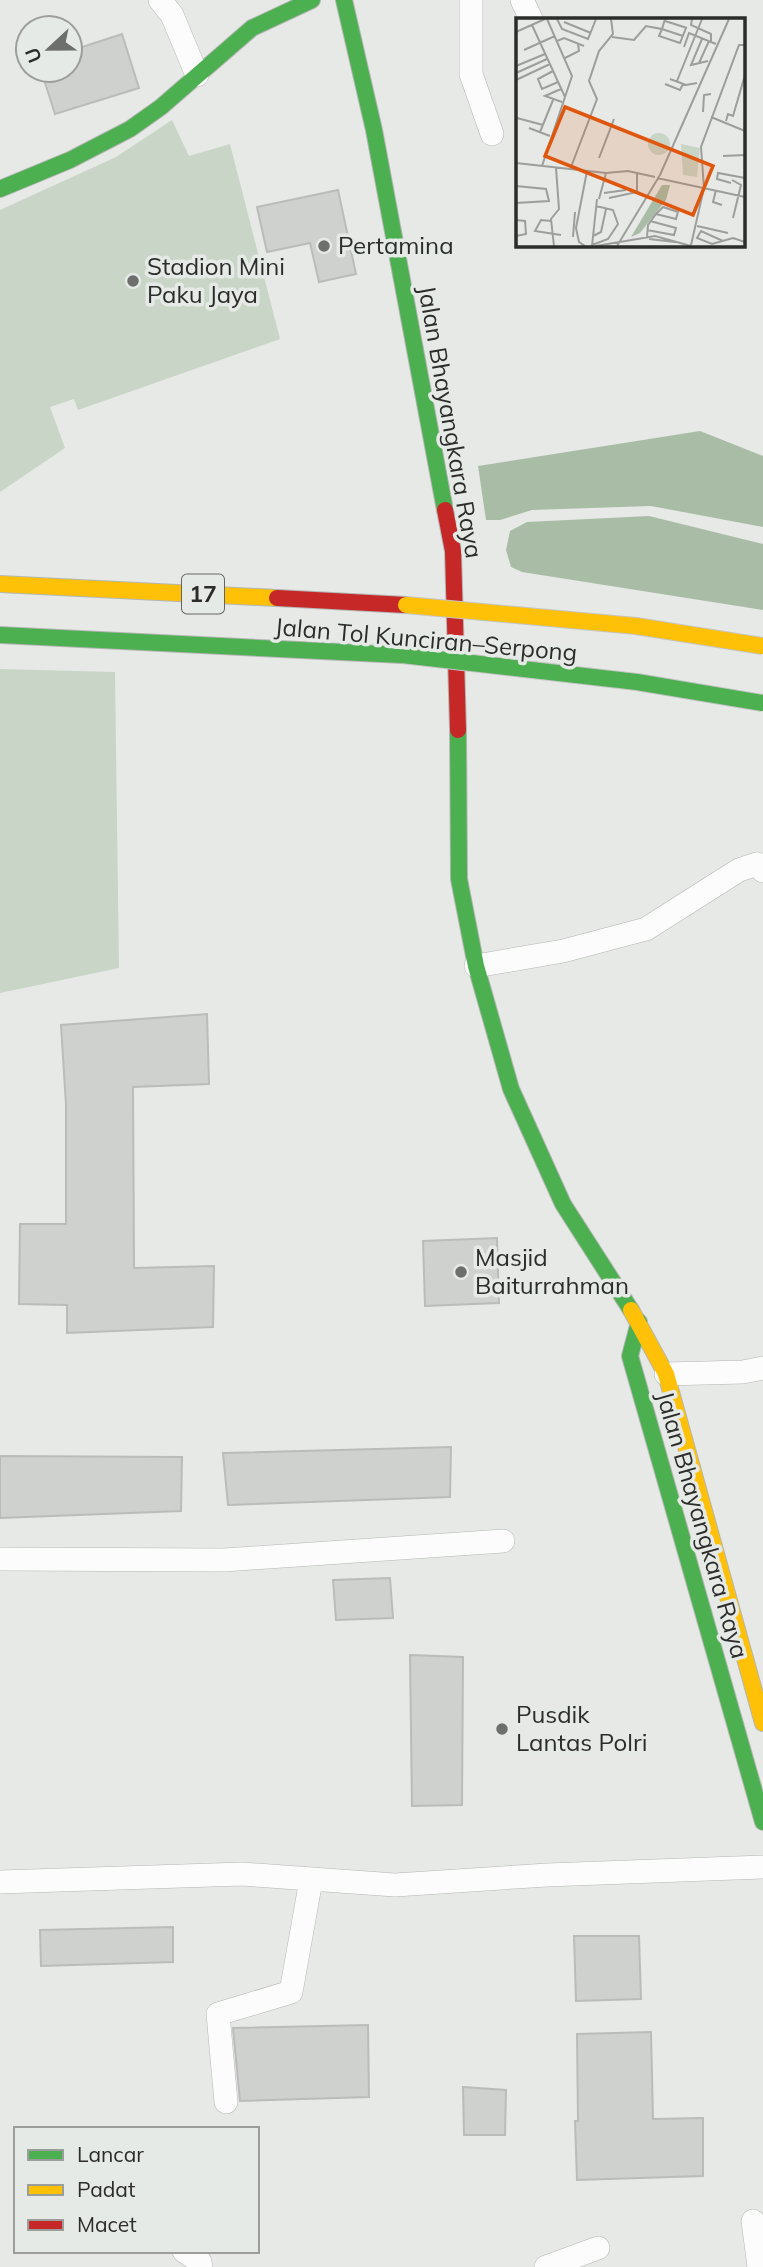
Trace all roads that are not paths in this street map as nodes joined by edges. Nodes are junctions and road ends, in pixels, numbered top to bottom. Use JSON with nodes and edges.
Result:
{"nodes":[{"id":1,"x":160,"y":0,"type":"edge"},
{"id":2,"x":312,"y":0,"type":"edge"},
{"id":3,"x":344,"y":0,"type":"edge"},
{"id":4,"x":471,"y":0,"type":"edge"},
{"id":5,"x":523,"y":0,"type":"edge"},
{"id":6,"x":531,"y":18,"type":"edge"},
{"id":7,"x":197,"y":75,"type":"junction"},
{"id":8,"x":492,"y":134,"type":"dead end"},
{"id":9,"x":0,"y":189,"type":"edge"},
{"id":10,"x":0,"y":584,"type":"edge"},
{"id":11,"x":0,"y":635,"type":"edge"},
{"id":12,"x":763,"y":646,"type":"edge"},
{"id":13,"x":763,"y":703,"type":"edge"},
{"id":14,"x":763,"y":871,"type":"edge"},
{"id":15,"x":476,"y":966,"type":"junction"},
{"id":16,"x":639,"y":1322,"type":"junction"},
{"id":17,"x":763,"y":1368,"type":"edge"},
{"id":18,"x":666,"y":1374,"type":"junction"},
{"id":19,"x":503,"y":1541,"type":"dead end"},
{"id":20,"x":0,"y":1559,"type":"edge"},
{"id":21,"x":758,"y":1681,"type":"edge"},
{"id":22,"x":763,"y":1723,"type":"edge"},
{"id":23,"x":736,"y":1727,"type":"junction"},
{"id":24,"x":763,"y":1822,"type":"edge"},
{"id":25,"x":763,"y":1867,"type":"edge"},
{"id":26,"x":311,"y":1880,"type":"junction"},
{"id":27,"x":0,"y":1882,"type":"edge"},
{"id":28,"x":226,"y":2102,"type":"dead end"},
{"id":29,"x":753,"y":2221,"type":"dead end"},
{"id":30,"x":598,"y":2248,"type":"dead end"},
{"id":31,"x":187,"y":2253,"type":"edge"},
{"id":32,"x":201,"y":2267,"type":"edge"},
{"id":33,"x":546,"y":2267,"type":"edge"},
{"id":34,"x":759,"y":2267,"type":"edge"}],
"edges":[{"from":1,"to":7,"type":"street"},
{"from":2,"to":7,"type":"main road"},
{"from":3,"to":15,"type":"main road","name":"Jalan Bhayangkara Raya"},
{"from":4,"to":8,"type":"street"},
{"from":5,"to":6,"type":"street"},
{"from":7,"to":9,"type":"main road"},
{"from":10,"to":12,"type":"main road","name":"Jalan Tol Kunciran–Serpong","number":"17","bridge":true},
{"from":11,"to":13,"type":"main road","name":"Jalan Tol Kunciran–Serpong","number":"17","bridge":true},
{"from":14,"to":15,"type":"street"},
{"from":15,"to":16,"type":"main road","name":"Jalan Bhayangkara Raya"},
{"from":16,"to":18,"type":"main road","name":"Jalan Bhayangkara Raya"},
{"from":16,"to":23,"type":"main road","name":"Jalan Bhayangkara Raya"},
{"from":17,"to":18,"type":"street"},
{"from":18,"to":21,"type":"main road","name":"Jalan Bhayangkara Raya"},
{"from":19,"to":20,"type":"street"},
{"from":21,"to":22,"type":"main road","name":"Jalan Bhayangkara Raya"},
{"from":21,"to":23,"type":"main road"},
{"from":23,"to":24,"type":"main road","name":"Jalan Bhayangkara Raya"},
{"from":25,"to":26,"type":"street"},
{"from":26,"to":27,"type":"street"},
{"from":26,"to":28,"type":"street"},
{"from":29,"to":34,"type":"street"},
{"from":30,"to":33,"type":"street"},
{"from":31,"to":32,"type":"street"}]}
